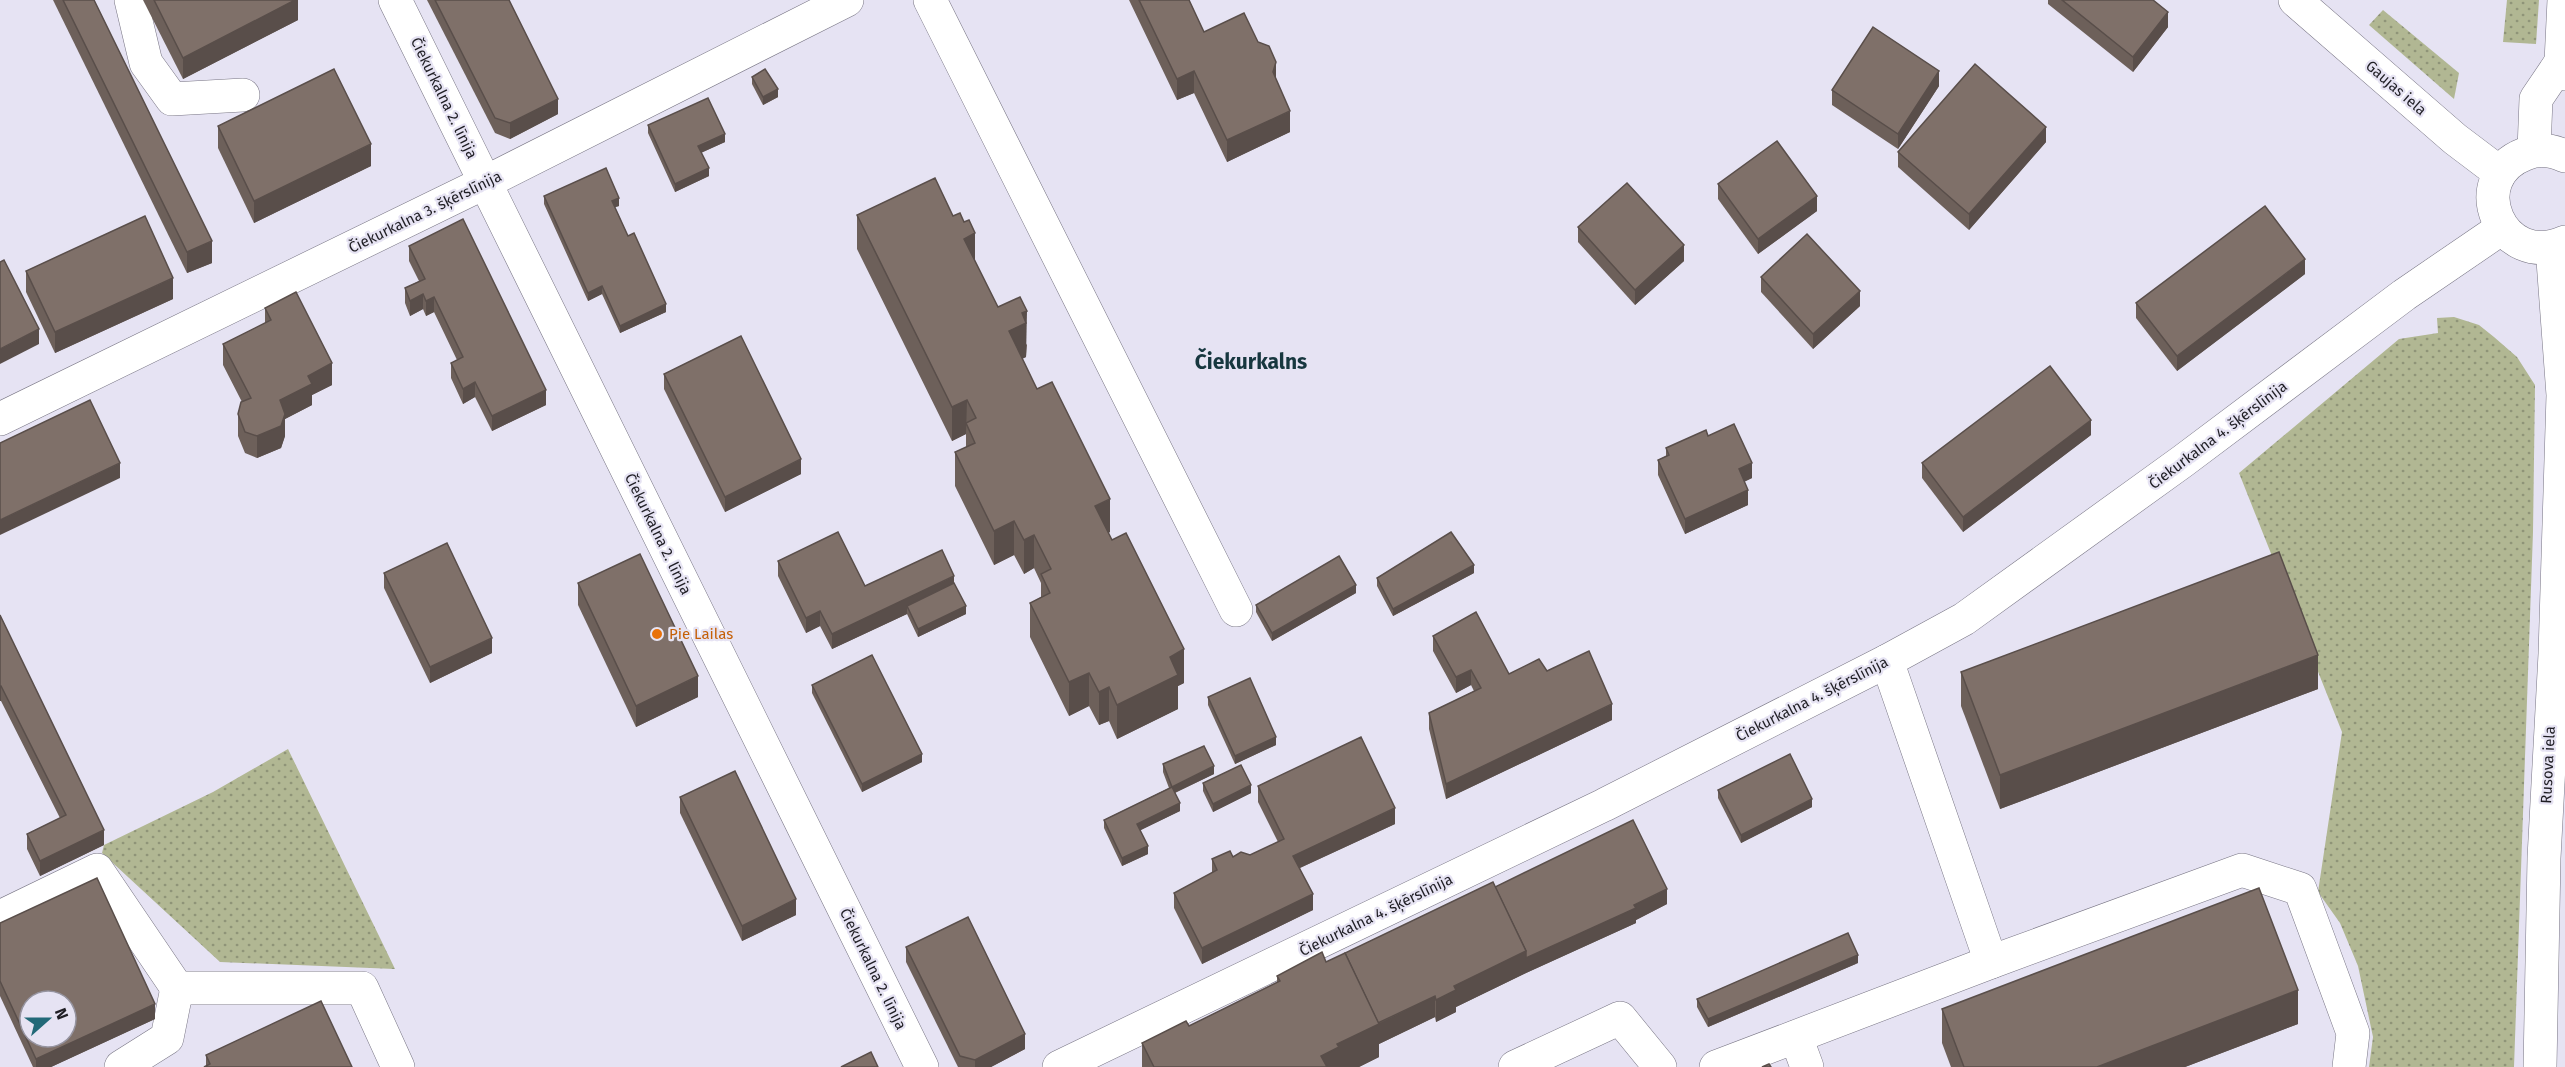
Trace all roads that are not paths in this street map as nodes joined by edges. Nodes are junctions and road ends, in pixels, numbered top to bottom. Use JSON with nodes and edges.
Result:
{"nodes":[{"id":1,"x":131,"y":0,"type":"edge"},
{"id":2,"x":395,"y":0,"type":"edge"},
{"id":3,"x":847,"y":0,"type":"edge"},
{"id":4,"x":930,"y":0,"type":"edge"},
{"id":5,"x":2295,"y":0,"type":"edge"},
{"id":6,"x":2564,"y":0,"type":"edge"},
{"id":7,"x":2563,"y":68,"type":"edge"},
{"id":8,"x":243,"y":95,"type":"dead end"},
{"id":9,"x":2550,"y":153,"type":"edge"},
{"id":10,"x":2500,"y":173,"type":"junction"},
{"id":11,"x":486,"y":182,"type":"junction"},
{"id":12,"x":2502,"y":228,"type":"junction"},
{"id":13,"x":2558,"y":244,"type":"edge"},
{"id":14,"x":0,"y":419,"type":"edge"},
{"id":15,"x":1236,"y":610,"type":"dead end"},
{"id":16,"x":1887,"y":661,"type":"junction"},
{"id":17,"x":0,"y":916,"type":"edge"},
{"id":18,"x":1991,"y":962,"type":"junction"},
{"id":19,"x":177,"y":988,"type":"junction"},
{"id":20,"x":1802,"y":1052,"type":"edge"},
{"id":21,"x":121,"y":1067,"type":"edge"},
{"id":22,"x":398,"y":1067,"type":"edge"},
{"id":23,"x":922,"y":1067,"type":"edge"},
{"id":24,"x":1059,"y":1067,"type":"edge"},
{"id":25,"x":1515,"y":1067,"type":"edge"},
{"id":26,"x":1660,"y":1067,"type":"edge"},
{"id":27,"x":1716,"y":1067,"type":"edge"},
{"id":28,"x":2349,"y":1067,"type":"edge"},
{"id":29,"x":2540,"y":1067,"type":"edge"}],
"edges":[{"from":1,"to":8,"type":"street"},
{"from":2,"to":11,"type":"street","name":"Čiekurkalna 2. līnija"},
{"from":3,"to":11,"type":"street","name":"Čiekurkalna 3. šķērslīnija"},
{"from":4,"to":15,"type":"street"},
{"from":5,"to":10,"type":"street","name":"Gaujas iela"},
{"from":6,"to":7,"type":"street"},
{"from":7,"to":9,"type":"street"},
{"from":9,"to":10,"type":"street"},
{"from":10,"to":12,"type":"street"},
{"from":11,"to":14,"type":"street","name":"Čiekurkalna 3. šķērslīnija"},
{"from":11,"to":23,"type":"street","name":"Čiekurkalna 2. līnija"},
{"from":12,"to":13,"type":"street"},
{"from":12,"to":16,"type":"street","name":"Čiekurkalna 4. šķērslīnija"},
{"from":13,"to":29,"type":"street","name":"Rusova iela"},
{"from":16,"to":18,"type":"street"},
{"from":16,"to":24,"type":"street","name":"Čiekurkalna 4. šķērslīnija"},
{"from":17,"to":19,"type":"street"},
{"from":18,"to":20,"type":"street"},
{"from":18,"to":28,"type":"street"},
{"from":19,"to":21,"type":"street"},
{"from":19,"to":22,"type":"street"},
{"from":20,"to":27,"type":"street"},
{"from":25,"to":26,"type":"street"}]}
